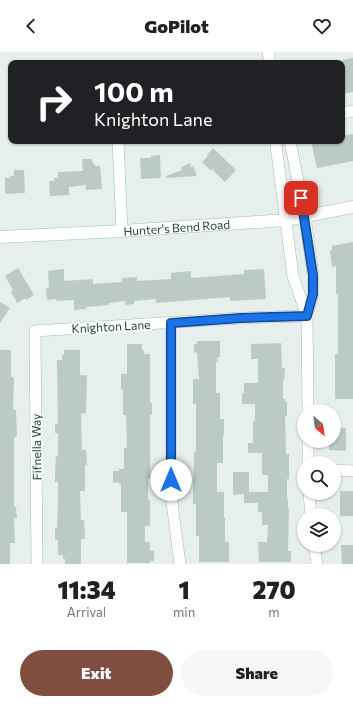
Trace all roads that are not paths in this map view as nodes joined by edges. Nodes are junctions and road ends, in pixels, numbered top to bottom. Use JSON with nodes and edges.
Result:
{"nodes":[{"id":1,"x":118,"y":144,"type":"edge"},
{"id":2,"x":276,"y":144,"type":"edge"},
{"id":3,"x":290,"y":144,"type":"edge"},
{"id":4,"x":353,"y":207,"type":"edge"},
{"id":5,"x":304,"y":217,"type":"junction"},
{"id":6,"x":286,"y":220,"type":"junction"},
{"id":7,"x":122,"y":231,"type":"junction"},
{"id":8,"x":0,"y":238,"type":"edge"},
{"id":9,"x":307,"y":316,"type":"junction"},
{"id":10,"x":171,"y":323,"type":"junction"},
{"id":11,"x":34,"y":331,"type":"joint"},
{"id":12,"x":308,"y":404,"type":"edge"},
{"id":13,"x":341,"y":470,"type":"edge"},
{"id":14,"x":353,"y":471,"type":"edge"},
{"id":15,"x":315,"y":552,"type":"edge"},
{"id":16,"x":38,"y":564,"type":"edge"},
{"id":17,"x":180,"y":564,"type":"edge"},
{"id":18,"x":317,"y":564,"type":"edge"}],
"edges":[{"from":1,"to":7,"type":"street"},
{"from":2,"to":6,"type":"street"},
{"from":3,"to":5,"type":"street"},
{"from":4,"to":5,"type":"street","name":"Hunter's Bend Road"},
{"from":5,"to":6,"type":"street","name":"Hunter's Bend Road"},
{"from":5,"to":9,"type":"street"},
{"from":6,"to":7,"type":"street","name":"Hunter's Bend Road"},
{"from":6,"to":9,"type":"street"},
{"from":7,"to":8,"type":"street","name":"Hunter's Bend Road"},
{"from":9,"to":10,"type":"street","name":"Knighton Lane"},
{"from":9,"to":12,"type":"street"},
{"from":10,"to":11,"type":"street","name":"Knighton Lane"},
{"from":10,"to":17,"type":"street"},
{"from":11,"to":16,"type":"street","name":"Fifnella Way"},
{"from":13,"to":14,"type":"street"},
{"from":15,"to":18,"type":"street"}]}
